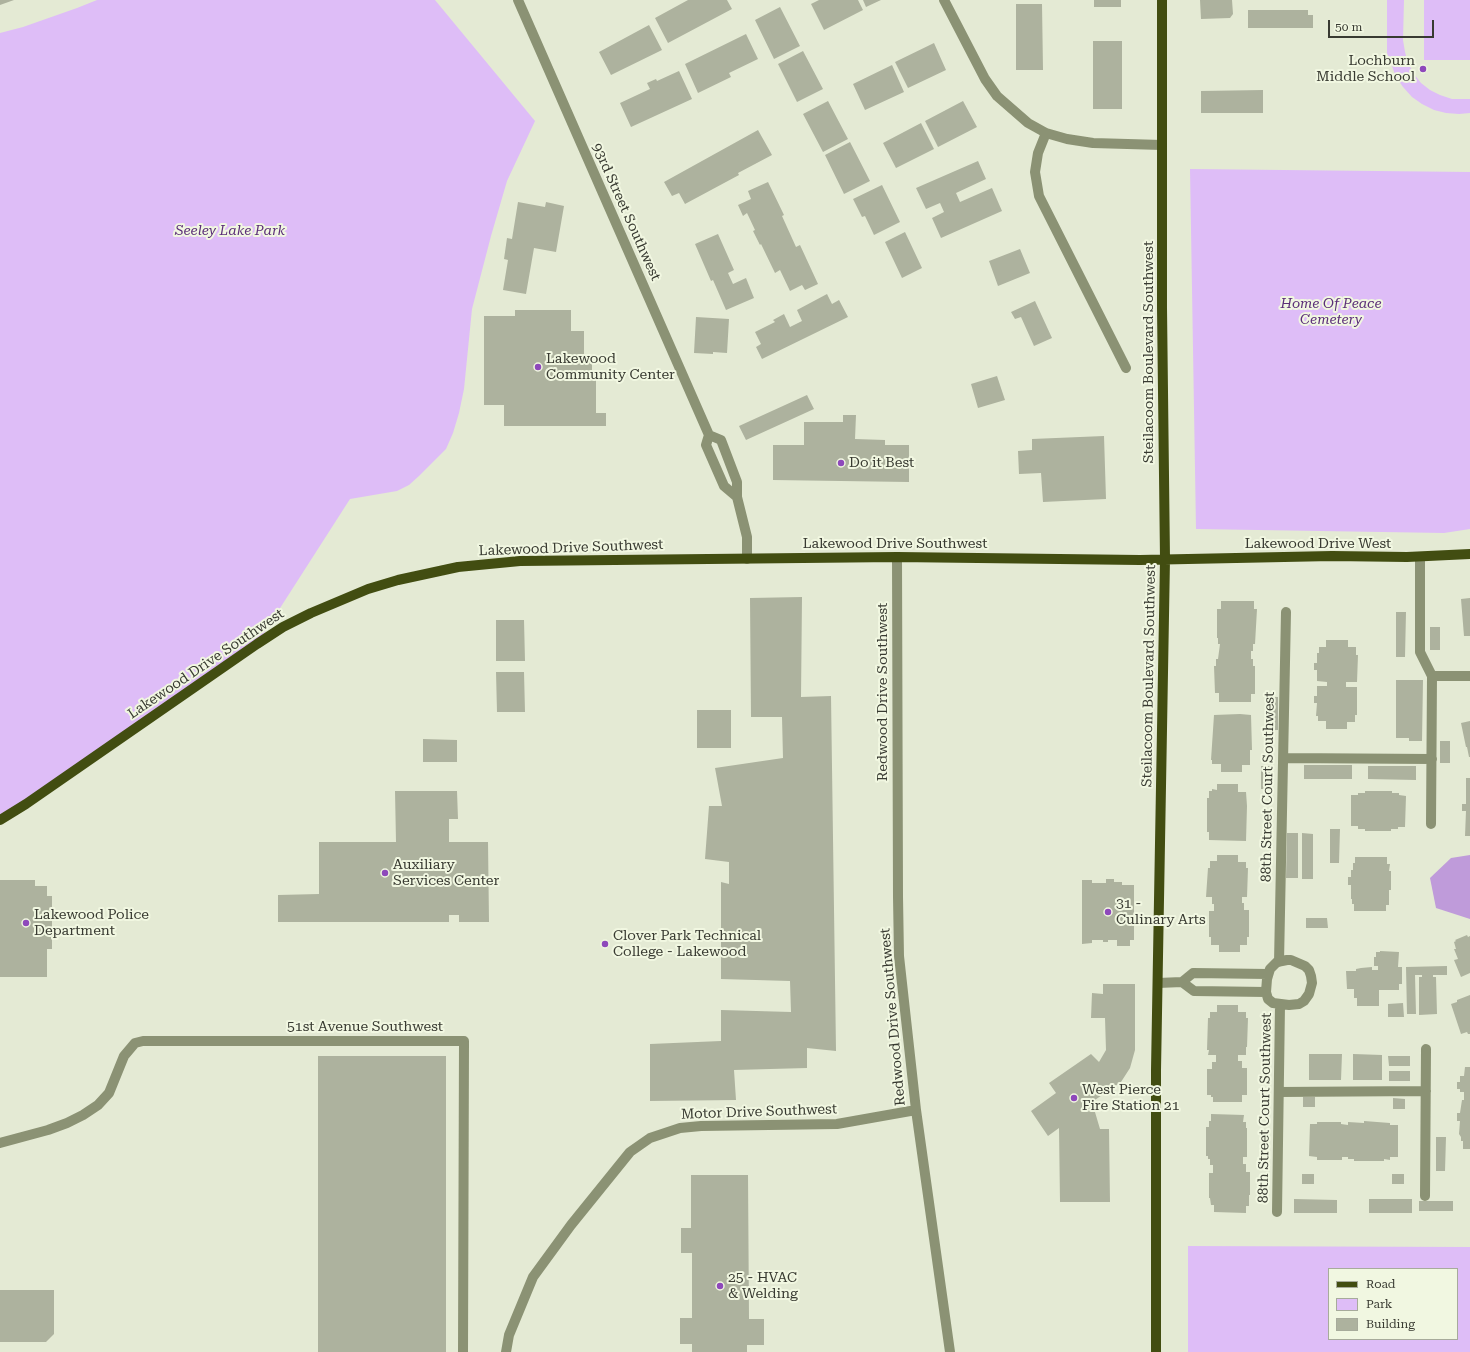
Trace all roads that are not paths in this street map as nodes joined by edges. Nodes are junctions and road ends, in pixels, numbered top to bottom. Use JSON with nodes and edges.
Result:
{"nodes":[{"id":1,"x":518,"y":0,"type":"edge"},
{"id":2,"x":944,"y":0,"type":"edge"},
{"id":3,"x":1162,"y":0,"type":"edge"},
{"id":4,"x":1046,"y":133,"type":"junction"},
{"id":5,"x":1162,"y":145,"type":"junction"},
{"id":6,"x":1126,"y":368,"type":"dead end"},
{"id":7,"x":709,"y":435,"type":"junction"},
{"id":8,"x":737,"y":497,"type":"junction"},
{"id":9,"x":1470,"y":554,"type":"edge"},
{"id":10,"x":1420,"y":556,"type":"junction"},
{"id":11,"x":897,"y":558,"type":"junction"},
{"id":12,"x":747,"y":559,"type":"junction"},
{"id":13,"x":1165,"y":559,"type":"junction"},
{"id":14,"x":1286,"y":612,"type":"dead end"},
{"id":15,"x":1432,"y":676,"type":"junction"},
{"id":16,"x":1470,"y":676,"type":"edge"},
{"id":17,"x":1283,"y":758,"type":"junction"},
{"id":18,"x":1432,"y":759,"type":"junction"},
{"id":19,"x":0,"y":820,"type":"edge"},
{"id":20,"x":1431,"y":824,"type":"dead end"},
{"id":21,"x":1279,"y":962,"type":"junction"},
{"id":22,"x":1268,"y":974,"type":"junction"},
{"id":23,"x":1182,"y":982,"type":"junction"},
{"id":24,"x":1158,"y":983,"type":"junction"},
{"id":25,"x":1266,"y":992,"type":"junction"},
{"id":26,"x":1280,"y":1005,"type":"junction"},
{"id":27,"x":1426,"y":1049,"type":"dead end"},
{"id":28,"x":1426,"y":1091,"type":"junction"},
{"id":29,"x":1279,"y":1092,"type":"junction"},
{"id":30,"x":916,"y":1110,"type":"junction"},
{"id":31,"x":0,"y":1143,"type":"edge"},
{"id":32,"x":1425,"y":1196,"type":"dead end"},
{"id":33,"x":1277,"y":1212,"type":"dead end"},
{"id":34,"x":463,"y":1352,"type":"edge"},
{"id":35,"x":506,"y":1352,"type":"edge"},
{"id":36,"x":950,"y":1352,"type":"edge"},
{"id":37,"x":1156,"y":1352,"type":"edge"}],
"edges":[{"from":1,"to":7,"type":"street","name":"93rd Street Southwest"},
{"from":2,"to":4,"type":"street"},
{"from":3,"to":5,"type":"main road","name":"Steilacoom Boulevard Southwest"},
{"from":4,"to":5,"type":"street"},
{"from":4,"to":6,"type":"street"},
{"from":5,"to":13,"type":"main road","name":"Steilacoom Boulevard Southwest"},
{"from":7,"to":8,"type":"street","name":"93rd Street Southwest"},
{"from":7,"to":8,"type":"street","name":"93rd Street Southwest"},
{"from":8,"to":12,"type":"street","name":"93rd Street Southwest"},
{"from":9,"to":10,"type":"main road","name":"Lakewood Drive West"},
{"from":10,"to":13,"type":"main road","name":"Lakewood Drive West"},
{"from":10,"to":15,"type":"street"},
{"from":11,"to":12,"type":"main road","name":"Lakewood Drive Southwest"},
{"from":11,"to":13,"type":"main road","name":"Lakewood Drive Southwest"},
{"from":11,"to":30,"type":"street","name":"Redwood Drive Southwest"},
{"from":12,"to":19,"type":"main road","name":"Lakewood Drive Southwest"},
{"from":13,"to":24,"type":"main road","name":"Steilacoom Boulevard Southwest"},
{"from":14,"to":17,"type":"street","name":"88th Street Court Southwest"},
{"from":15,"to":16,"type":"street"},
{"from":15,"to":18,"type":"street"},
{"from":17,"to":18,"type":"street"},
{"from":17,"to":21,"type":"street","name":"88th Street Court Southwest"},
{"from":18,"to":20,"type":"street"},
{"from":21,"to":22,"type":"street"},
{"from":21,"to":26,"type":"street","name":"88th Street Court Southwest"},
{"from":22,"to":23,"type":"street"},
{"from":22,"to":25,"type":"street","name":"88th Street Court Southwest"},
{"from":23,"to":24,"type":"street"},
{"from":23,"to":25,"type":"street"},
{"from":24,"to":37,"type":"main road","name":"Steilacoom Boulevard Southwest"},
{"from":25,"to":26,"type":"street","name":"88th Street Court Southwest"},
{"from":26,"to":29,"type":"street","name":"88th Street Court Southwest"},
{"from":27,"to":28,"type":"street"},
{"from":28,"to":29,"type":"street"},
{"from":28,"to":32,"type":"street"},
{"from":29,"to":33,"type":"street","name":"88th Street Court Southwest"},
{"from":30,"to":35,"type":"street","name":"Motor Drive Southwest"},
{"from":30,"to":36,"type":"street","name":"Redwood Drive Southwest"},
{"from":31,"to":34,"type":"street","name":"51st Avenue Southwest"}]}
